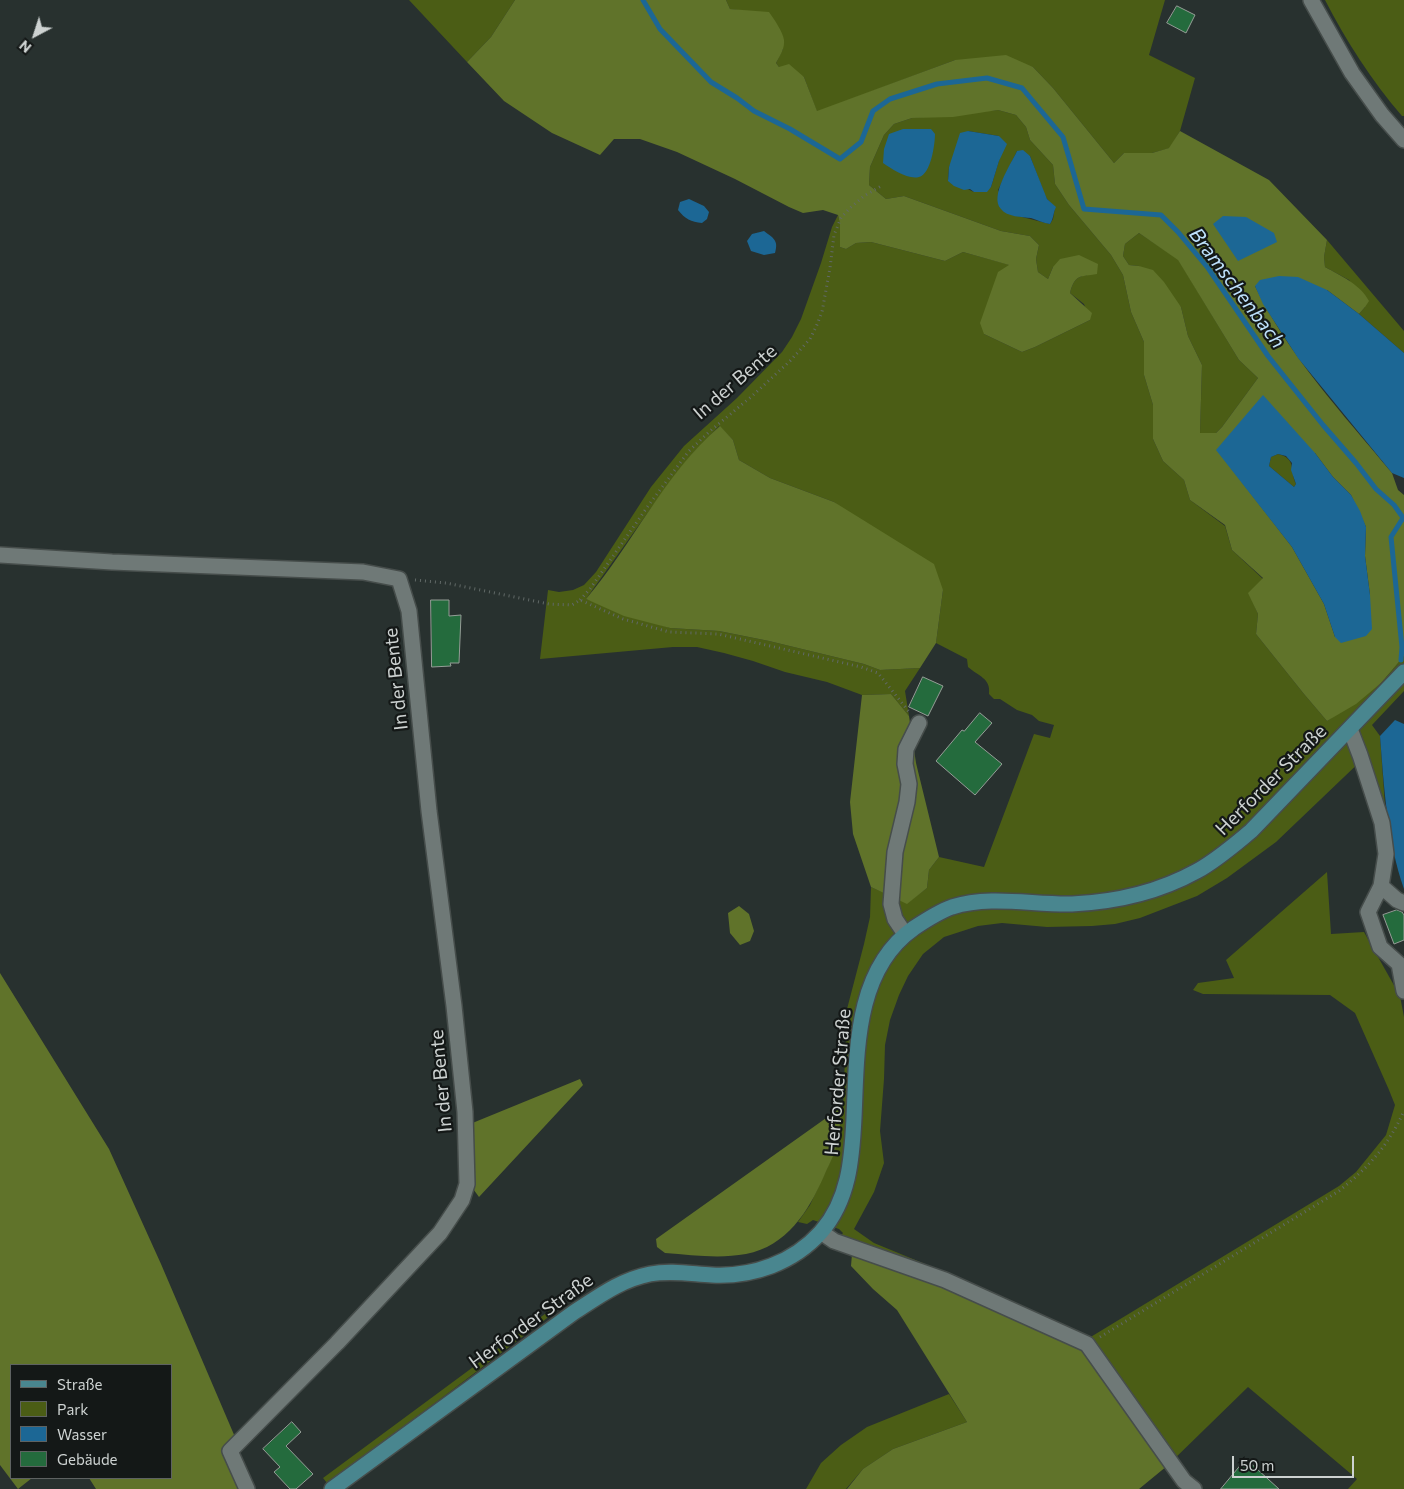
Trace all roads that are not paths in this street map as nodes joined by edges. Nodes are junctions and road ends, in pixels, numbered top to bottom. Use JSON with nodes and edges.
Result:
{"nodes":[{"id":1,"x":1311,"y":0,"type":"edge"},
{"id":2,"x":1404,"y":140,"type":"edge"},
{"id":3,"x":0,"y":555,"type":"edge"},
{"id":4,"x":1404,"y":672,"type":"edge"},
{"id":5,"x":919,"y":724,"type":"road end"},
{"id":6,"x":1350,"y":730,"type":"junction"},
{"id":7,"x":1381,"y":886,"type":"junction"},
{"id":8,"x":1404,"y":903,"type":"edge"},
{"id":9,"x":906,"y":934,"type":"junction"},
{"id":10,"x":1404,"y":991,"type":"edge"},
{"id":11,"x":821,"y":1232,"type":"junction"},
{"id":12,"x":247,"y":1489,"type":"edge"},
{"id":13,"x":332,"y":1489,"type":"edge"},
{"id":14,"x":1194,"y":1489,"type":"edge"}],
"edges":[{"from":1,"to":2,"type":"street"},
{"from":3,"to":12,"type":"street","name":"In der Bente"},
{"from":4,"to":6,"type":"main road","name":"Herforder Straße"},
{"from":5,"to":9,"type":"street"},
{"from":6,"to":7,"type":"street"},
{"from":6,"to":9,"type":"main road","name":"Herforder Straße"},
{"from":7,"to":8,"type":"street"},
{"from":7,"to":10,"type":"street"},
{"from":9,"to":11,"type":"main road","name":"Herforder Straße"},
{"from":11,"to":13,"type":"main road","name":"Herforder Straße"},
{"from":11,"to":14,"type":"street"}]}
